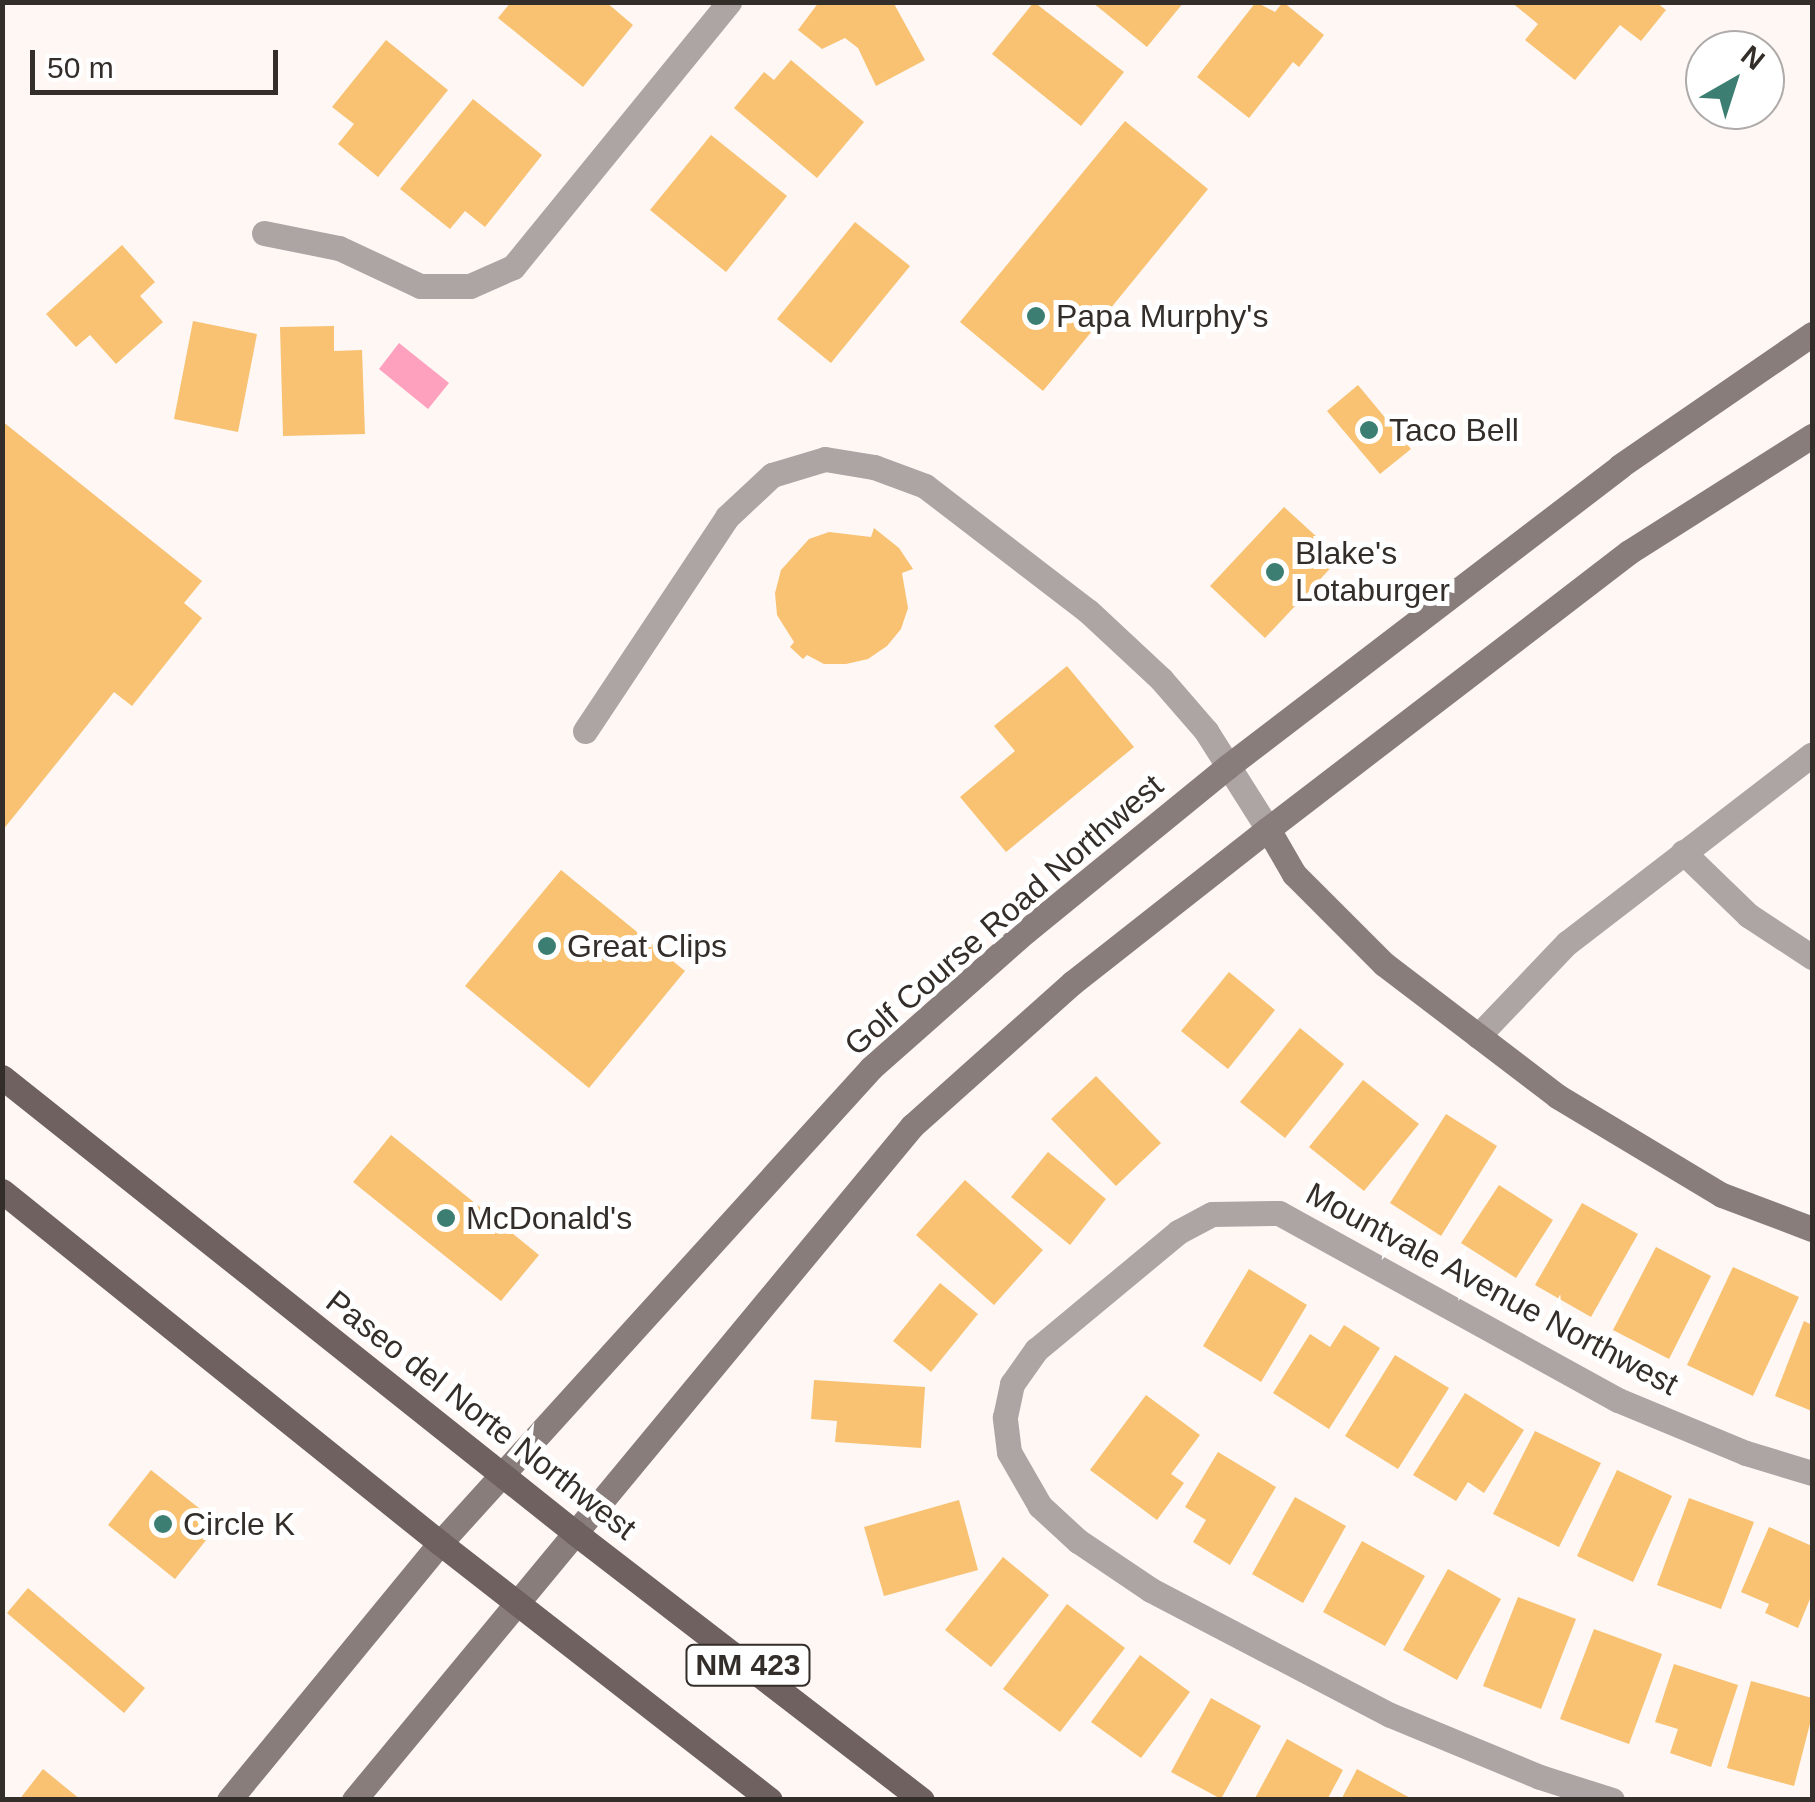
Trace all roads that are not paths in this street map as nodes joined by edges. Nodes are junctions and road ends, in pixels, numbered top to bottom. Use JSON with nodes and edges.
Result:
{"nodes":[{"id":1,"x":730,"y":2,"type":"edge"},
{"id":2,"x":264,"y":233,"type":"dead end"},
{"id":3,"x":1812,"y":334,"type":"edge"},
{"id":4,"x":1812,"y":436,"type":"edge"},
{"id":5,"x":585,"y":732,"type":"dead end"},
{"id":6,"x":1812,"y":754,"type":"edge"},
{"id":7,"x":1227,"y":768,"type":"junction"},
{"id":8,"x":1268,"y":829,"type":"junction"},
{"id":9,"x":1683,"y":852,"type":"junction"},
{"id":10,"x":1812,"y":956,"type":"edge"},
{"id":11,"x":1478,"y":1036,"type":"junction"},
{"id":12,"x":2,"y":1077,"type":"edge"},
{"id":13,"x":2,"y":1191,"type":"edge"},
{"id":14,"x":1812,"y":1229,"type":"edge"},
{"id":15,"x":1812,"y":1473,"type":"edge"},
{"id":16,"x":503,"y":1474,"type":"junction"},
{"id":17,"x":574,"y":1532,"type":"junction"},
{"id":18,"x":440,"y":1543,"type":"junction"},
{"id":19,"x":518,"y":1604,"type":"junction"},
{"id":20,"x":229,"y":1800,"type":"edge"},
{"id":21,"x":354,"y":1800,"type":"edge"},
{"id":22,"x":770,"y":1800,"type":"edge"},
{"id":23,"x":922,"y":1800,"type":"edge"},
{"id":24,"x":1612,"y":1800,"type":"edge"}],
"edges":[{"from":1,"to":2,"type":"street"},
{"from":3,"to":7,"type":"main road","name":"Golf Course Road Northwest"},
{"from":4,"to":8,"type":"main road"},
{"from":5,"to":7,"type":"street"},
{"from":6,"to":9,"type":"street"},
{"from":7,"to":8,"type":"street"},
{"from":7,"to":16,"type":"main road","name":"Golf Course Road Northwest"},
{"from":8,"to":11,"type":"main road"},
{"from":8,"to":17,"type":"main road"},
{"from":9,"to":10,"type":"street"},
{"from":9,"to":11,"type":"street"},
{"from":11,"to":14,"type":"main road"},
{"from":12,"to":16,"type":"main road","name":"Paseo del Norte Northwest"},
{"from":13,"to":18,"type":"main road"},
{"from":15,"to":24,"type":"street","name":"Mountvale Avenue Northwest"},
{"from":16,"to":17,"type":"main road","name":"Paseo del Norte Northwest","number":"NM 423"},
{"from":16,"to":18,"type":"main road","name":"Golf Course Road Northwest"},
{"from":17,"to":19,"type":"main road"},
{"from":17,"to":23,"type":"main road","name":"Paseo del Norte Northwest","number":"NM 423"},
{"from":18,"to":19,"type":"main road","number":"NM 423"},
{"from":18,"to":20,"type":"main road","name":"Golf Course Road Northwest"},
{"from":19,"to":21,"type":"main road"},
{"from":19,"to":22,"type":"main road","number":"NM 423"}]}
